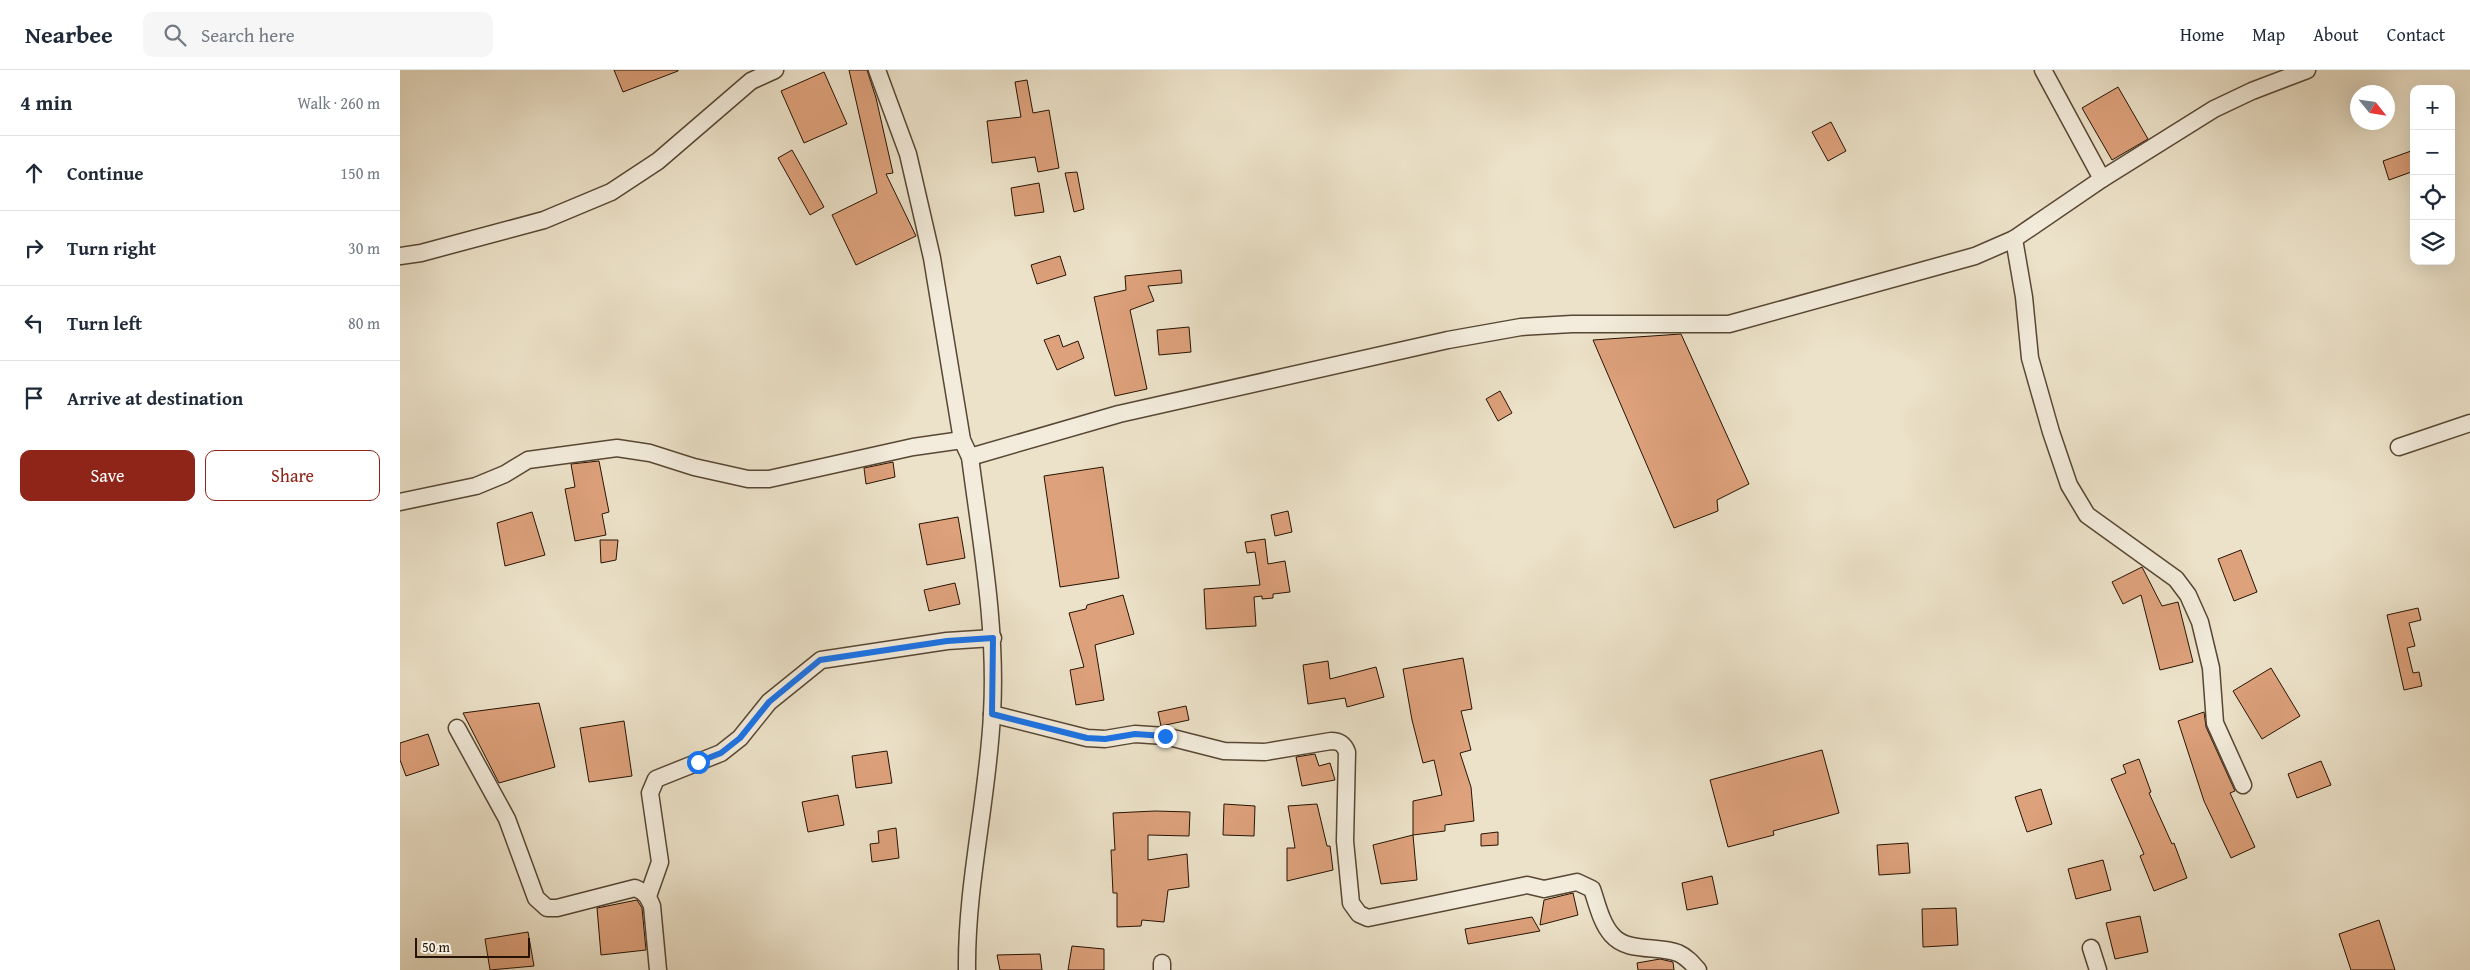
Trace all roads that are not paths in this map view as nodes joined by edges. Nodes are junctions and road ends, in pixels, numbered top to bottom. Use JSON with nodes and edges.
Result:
{"nodes":[{"id":1,"x":775,"y":70,"type":"edge"},
{"id":2,"x":876,"y":70,"type":"edge"},
{"id":3,"x":2043,"y":70,"type":"edge"},
{"id":4,"x":2307,"y":70,"type":"edge"},
{"id":5,"x":2102,"y":180,"type":"junction"},
{"id":6,"x":2014,"y":239,"type":"junction"},
{"id":7,"x":400,"y":256,"type":"edge"},
{"id":8,"x":2470,"y":423,"type":"edge"},
{"id":9,"x":962,"y":440,"type":"junction"},
{"id":10,"x":2399,"y":447,"type":"dead end"},
{"id":11,"x":970,"y":457,"type":"junction"},
{"id":12,"x":400,"y":502,"type":"edge"},
{"id":13,"x":993,"y":638,"type":"junction"},
{"id":14,"x":992,"y":714,"type":"junction"},
{"id":15,"x":457,"y":728,"type":"dead end"},
{"id":16,"x":2243,"y":785,"type":"dead end"},
{"id":17,"x":648,"y":896,"type":"junction"},
{"id":18,"x":2092,"y":948,"type":"dead end"},
{"id":19,"x":658,"y":970,"type":"edge"},
{"id":20,"x":967,"y":970,"type":"edge"},
{"id":21,"x":1698,"y":970,"type":"edge"},
{"id":22,"x":2098,"y":970,"type":"edge"}],
"edges":[{"from":1,"to":7,"type":"street"},
{"from":2,"to":9,"type":"street"},
{"from":3,"to":5,"type":"street"},
{"from":4,"to":5,"type":"street"},
{"from":5,"to":6,"type":"street"},
{"from":6,"to":11,"type":"street"},
{"from":6,"to":16,"type":"street"},
{"from":8,"to":10,"type":"street"},
{"from":9,"to":11,"type":"street"},
{"from":9,"to":12,"type":"street"},
{"from":11,"to":13,"type":"street"},
{"from":13,"to":14,"type":"street"},
{"from":13,"to":17,"type":"street"},
{"from":14,"to":20,"type":"street"},
{"from":14,"to":21,"type":"street"},
{"from":15,"to":17,"type":"street"},
{"from":17,"to":19,"type":"street"},
{"from":18,"to":22,"type":"street"}]}
